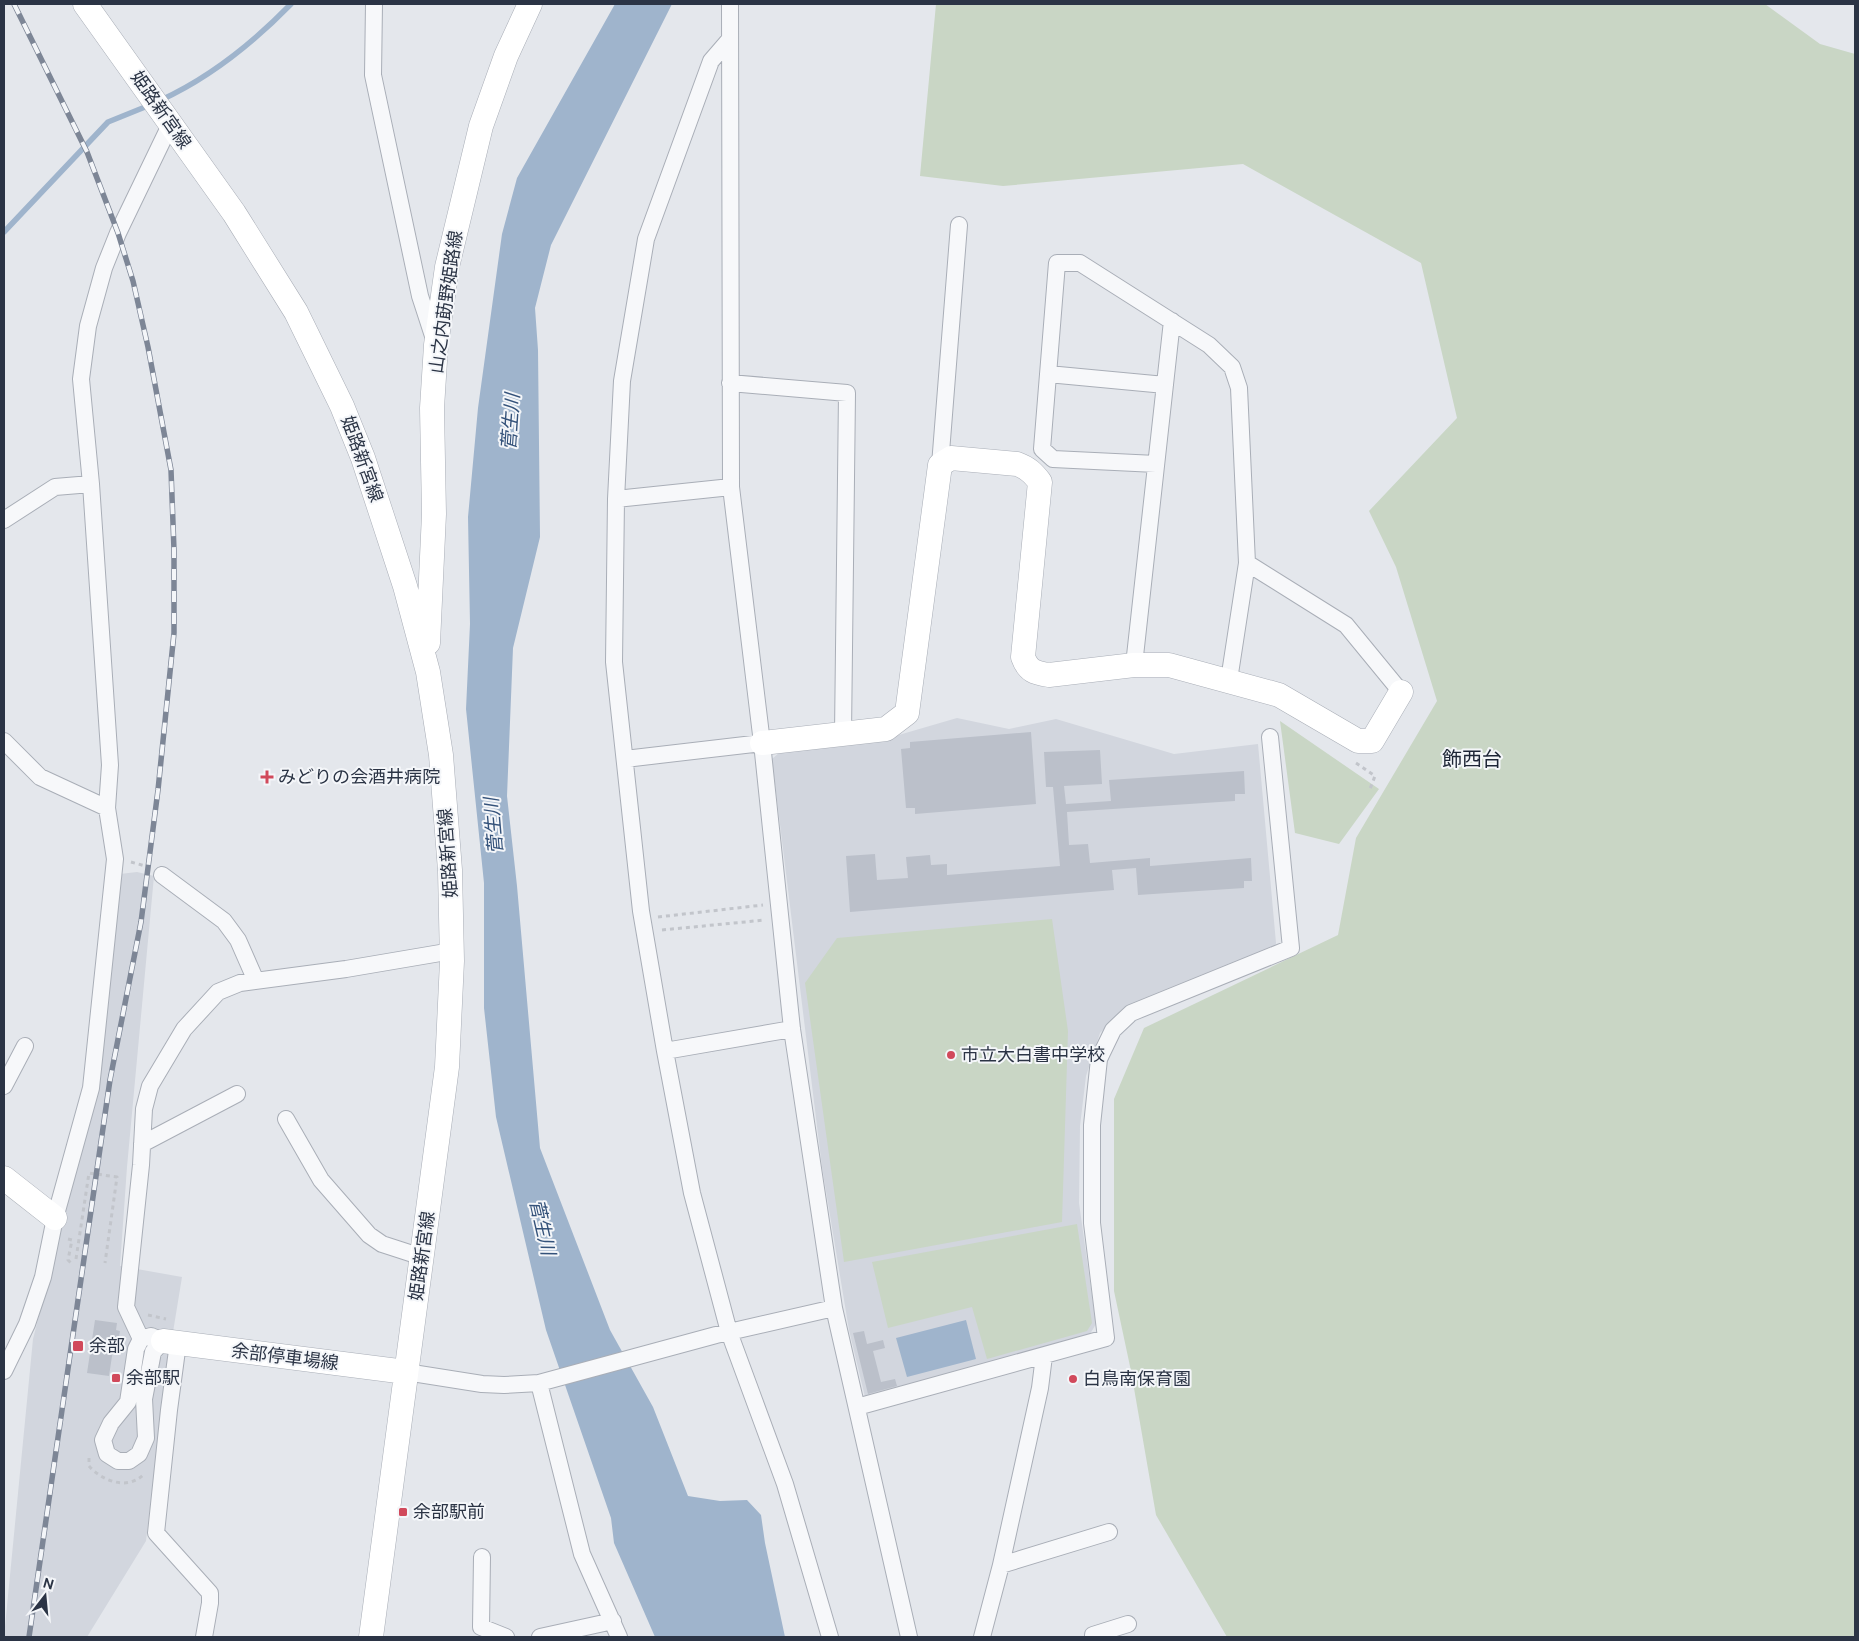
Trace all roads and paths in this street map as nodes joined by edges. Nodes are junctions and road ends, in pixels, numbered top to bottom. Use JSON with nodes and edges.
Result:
{"nodes":[{"id":1,"x":85,"y":4,"type":"edge"},
{"id":2,"x":374,"y":4,"type":"edge"},
{"id":3,"x":530,"y":4,"type":"edge"},
{"id":4,"x":730,"y":4,"type":"edge"},
{"id":5,"x":730,"y":39,"type":"junction"},
{"id":6,"x":171,"y":123,"type":"junction"},
{"id":7,"x":959,"y":225,"type":"dead end"},
{"id":8,"x":1172,"y":322,"type":"junction"},
{"id":9,"x":436,"y":345,"type":"junction"},
{"id":10,"x":1048,"y":374,"type":"junction"},
{"id":11,"x":730,"y":383,"type":"junction"},
{"id":12,"x":1165,"y":385,"type":"junction"},
{"id":13,"x":940,"y":464,"type":"junction"},
{"id":14,"x":1156,"y":464,"type":"junction"},
{"id":15,"x":91,"y":484,"type":"junction"},
{"id":16,"x":731,"y":487,"type":"junction"},
{"id":17,"x":616,"y":499,"type":"junction"},
{"id":18,"x":4,"y":520,"type":"edge"},
{"id":19,"x":388,"y":535,"type":"junction"},
{"id":20,"x":432,"y":550,"type":"junction"},
{"id":21,"x":1247,"y":563,"type":"junction"},
{"id":22,"x":1134,"y":665,"type":"junction"},
{"id":23,"x":428,"y":672,"type":"junction"},
{"id":24,"x":1229,"y":680,"type":"junction"},
{"id":25,"x":1401,"y":692,"type":"joint"},
{"id":26,"x":843,"y":734,"type":"junction"},
{"id":27,"x":1270,"y":737,"type":"dead end"},
{"id":28,"x":4,"y":741,"type":"edge"},
{"id":29,"x":762,"y":743,"type":"junction"},
{"id":30,"x":625,"y":759,"type":"junction"},
{"id":31,"x":107,"y":808,"type":"junction"},
{"id":32,"x":116,"y":859,"type":"junction"},
{"id":33,"x":162,"y":875,"type":"joint"},
{"id":34,"x":780,"y":911,"type":"junction"},
{"id":35,"x":643,"y":925,"type":"junction"},
{"id":36,"x":452,"y":951,"type":"junction"},
{"id":37,"x":256,"y":981,"type":"junction"},
{"id":38,"x":792,"y":1029,"type":"junction"},
{"id":39,"x":25,"y":1046,"type":"dead end"},
{"id":40,"x":665,"y":1051,"type":"junction"},
{"id":41,"x":4,"y":1086,"type":"edge"},
{"id":42,"x":237,"y":1094,"type":"dead end"},
{"id":43,"x":286,"y":1119,"type":"dead end"},
{"id":44,"x":142,"y":1144,"type":"junction"},
{"id":45,"x":4,"y":1178,"type":"edge"},
{"id":46,"x":57,"y":1228,"type":"junction"},
{"id":47,"x":422,"y":1257,"type":"junction"},
{"id":48,"x":76,"y":1259,"type":"dead end"},
{"id":49,"x":71,"y":1263,"type":"dead end"},
{"id":50,"x":105,"y":1263,"type":"dead end"},
{"id":51,"x":834,"y":1308,"type":"junction"},
{"id":52,"x":723,"y":1333,"type":"junction"},
{"id":53,"x":161,"y":1341,"type":"junction"},
{"id":54,"x":1044,"y":1356,"type":"junction"},
{"id":55,"x":4,"y":1371,"type":"edge"},
{"id":56,"x":406,"y":1372,"type":"junction"},
{"id":57,"x":545,"y":1382,"type":"junction"},
{"id":58,"x":857,"y":1407,"type":"junction"},
{"id":59,"x":1109,"y":1532,"type":"dead end"},
{"id":60,"x":482,"y":1557,"type":"dead end"},
{"id":61,"x":1001,"y":1565,"type":"junction"},
{"id":62,"x":613,"y":1621,"type":"junction"},
{"id":63,"x":1128,"y":1624,"type":"dead end"},
{"id":64,"x":204,"y":1637,"type":"edge"},
{"id":65,"x":371,"y":1637,"type":"edge"},
{"id":66,"x":506,"y":1637,"type":"edge"},
{"id":67,"x":540,"y":1637,"type":"edge"},
{"id":68,"x":619,"y":1637,"type":"edge"},
{"id":69,"x":830,"y":1637,"type":"edge"},
{"id":70,"x":909,"y":1637,"type":"edge"},
{"id":71,"x":982,"y":1637,"type":"edge"},
{"id":72,"x":1093,"y":1637,"type":"edge"}],
"edges":[{"from":1,"to":6,"type":"main road","name":"姫路新宮線"},
{"from":2,"to":9,"type":"street"},
{"from":3,"to":9,"type":"main road","name":"山之内莇野姫路線"},
{"from":4,"to":5,"type":"street"},
{"from":5,"to":11,"type":"street"},
{"from":5,"to":17,"type":"street"},
{"from":6,"to":15,"type":"street"},
{"from":6,"to":19,"type":"main road","name":"姫路新宮線"},
{"from":7,"to":13,"type":"street"},
{"from":8,"to":10,"type":"street"},
{"from":8,"to":12,"type":"street"},
{"from":8,"to":21,"type":"street"},
{"from":9,"to":20,"type":"main road","name":"山之内莇野姫路線"},
{"from":10,"to":12,"type":"street"},
{"from":10,"to":14,"type":"street"},
{"from":11,"to":16,"type":"street"},
{"from":11,"to":26,"type":"street"},
{"from":12,"to":14,"type":"street"},
{"from":13,"to":22,"type":"main road"},
{"from":13,"to":26,"type":"main road"},
{"from":14,"to":22,"type":"street"},
{"from":15,"to":18,"type":"street"},
{"from":15,"to":31,"type":"street"},
{"from":16,"to":17,"type":"street"},
{"from":16,"to":29,"type":"street"},
{"from":17,"to":30,"type":"street"},
{"from":19,"to":20,"type":"main road"},
{"from":19,"to":23,"type":"main road","name":"姫路新宮線"},
{"from":20,"to":23,"type":"main road","name":"山之内莇野姫路線"},
{"from":21,"to":24,"type":"street"},
{"from":21,"to":25,"type":"street"},
{"from":22,"to":24,"type":"main road"},
{"from":23,"to":36,"type":"main road","name":"姫路新宮線"},
{"from":24,"to":25,"type":"main road"},
{"from":26,"to":29,"type":"main road"},
{"from":27,"to":54,"type":"street"},
{"from":28,"to":31,"type":"street"},
{"from":29,"to":30,"type":"street"},
{"from":29,"to":34,"type":"street"},
{"from":30,"to":35,"type":"street"},
{"from":31,"to":32,"type":"street"},
{"from":32,"to":33,"type":"path"},
{"from":32,"to":46,"type":"street"},
{"from":33,"to":37,"type":"street"},
{"from":34,"to":35,"type":"path"},
{"from":34,"to":35,"type":"path"},
{"from":34,"to":38,"type":"street"},
{"from":35,"to":40,"type":"street"},
{"from":36,"to":37,"type":"street"},
{"from":36,"to":47,"type":"main road","name":"姫路新宮線"},
{"from":37,"to":44,"type":"street"},
{"from":38,"to":40,"type":"street"},
{"from":38,"to":51,"type":"street"},
{"from":39,"to":41,"type":"street"},
{"from":40,"to":52,"type":"street"},
{"from":42,"to":44,"type":"street"},
{"from":43,"to":47,"type":"street"},
{"from":44,"to":53,"type":"street"},
{"from":45,"to":46,"type":"main road"},
{"from":46,"to":49,"type":"path"},
{"from":46,"to":55,"type":"street"},
{"from":47,"to":56,"type":"main road","name":"姫路新宮線"},
{"from":48,"to":50,"type":"path"},
{"from":51,"to":52,"type":"street"},
{"from":51,"to":58,"type":"street"},
{"from":52,"to":57,"type":"street"},
{"from":52,"to":69,"type":"street"},
{"from":53,"to":53,"type":"street"},
{"from":53,"to":56,"type":"main road","name":"余部停車場線"},
{"from":53,"to":64,"type":"street"},
{"from":54,"to":58,"type":"street"},
{"from":54,"to":61,"type":"street"},
{"from":56,"to":57,"type":"street"},
{"from":56,"to":65,"type":"main road","name":"姫路新宮線"},
{"from":57,"to":62,"type":"street"},
{"from":58,"to":70,"type":"street"},
{"from":59,"to":61,"type":"street"},
{"from":60,"to":66,"type":"street"},
{"from":61,"to":71,"type":"street"},
{"from":62,"to":67,"type":"street"},
{"from":62,"to":68,"type":"street"},
{"from":63,"to":72,"type":"street"}]}
